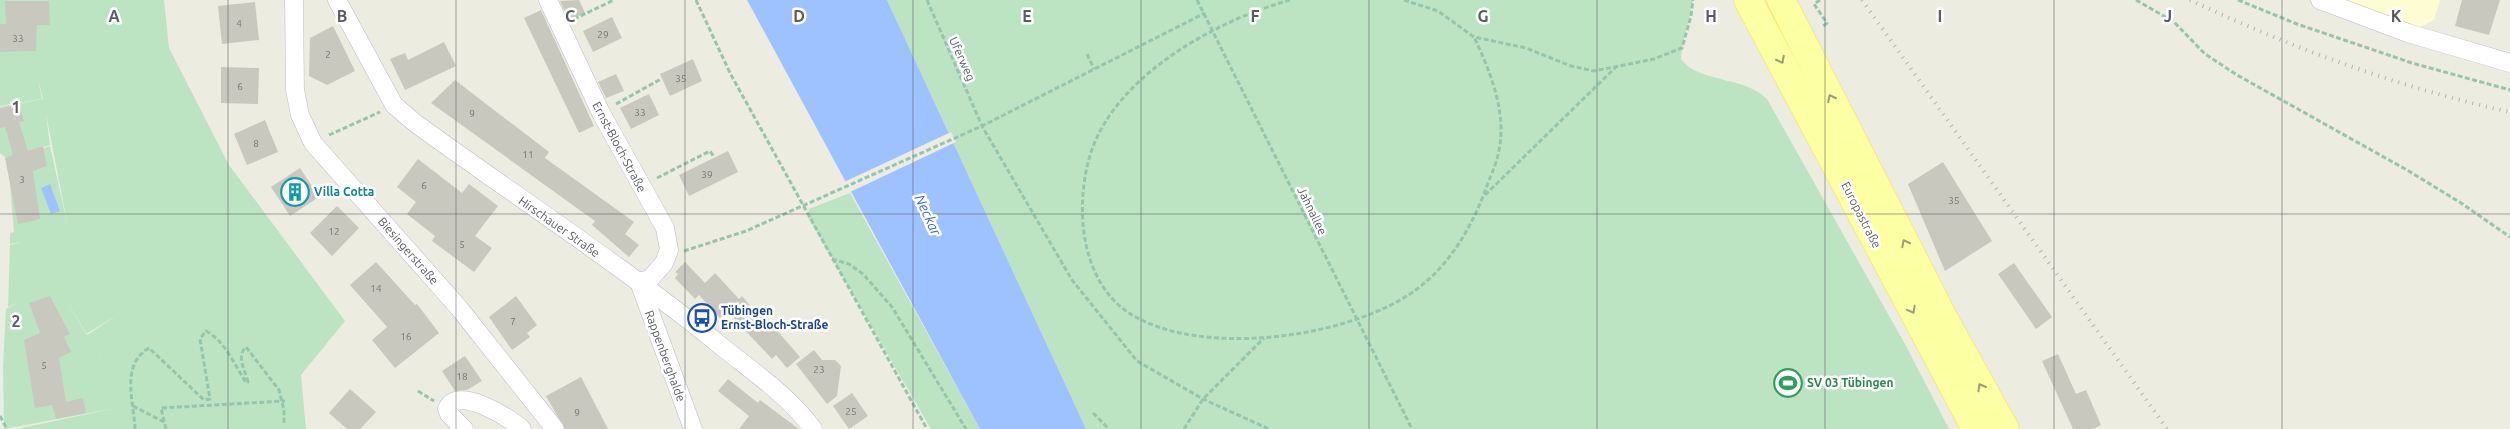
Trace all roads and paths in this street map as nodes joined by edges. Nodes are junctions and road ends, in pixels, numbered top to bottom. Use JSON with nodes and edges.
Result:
{"nodes":[{"id":1,"x":294,"y":0,"type":"edge"},
{"id":2,"x":337,"y":0,"type":"edge"},
{"id":3,"x":548,"y":0,"type":"edge"},
{"id":4,"x":614,"y":0,"type":"edge"},
{"id":5,"x":696,"y":0,"type":"edge"},
{"id":6,"x":927,"y":0,"type":"edge"},
{"id":7,"x":1197,"y":0,"type":"edge"},
{"id":8,"x":1290,"y":0,"type":"edge"},
{"id":9,"x":1404,"y":0,"type":"edge"},
{"id":10,"x":1693,"y":0,"type":"edge"},
{"id":11,"x":1748,"y":0,"type":"edge"},
{"id":12,"x":1781,"y":0,"type":"edge"},
{"id":13,"x":1820,"y":0,"type":"edge"},
{"id":14,"x":2136,"y":0,"type":"edge"},
{"id":15,"x":2238,"y":0,"type":"edge"},
{"id":16,"x":2320,"y":0,"type":"edge"},
{"id":17,"x":1205,"y":12,"type":"junction"},
{"id":18,"x":559,"y":26,"type":"junction"},
{"id":19,"x":1822,"y":27,"type":"dead end"},
{"id":20,"x":1214,"y":32,"type":"junction"},
{"id":21,"x":1474,"y":37,"type":"junction"},
{"id":22,"x":1087,"y":54,"type":"dead end"},
{"id":23,"x":2510,"y":63,"type":"edge"},
{"id":24,"x":1616,"y":66,"type":"junction"},
{"id":25,"x":1094,"y":69,"type":"junction"},
{"id":26,"x":661,"y":79,"type":"dead end"},
{"id":27,"x":2510,"y":90,"type":"edge"},
{"id":28,"x":394,"y":105,"type":"junction"},
{"id":29,"x":600,"y":113,"type":"junction"},
{"id":30,"x":982,"y":126,"type":"junction"},
{"id":31,"x":313,"y":143,"type":"junction"},
{"id":32,"x":703,"y":155,"type":"junction"},
{"id":33,"x":714,"y":157,"type":"dead end"},
{"id":34,"x":706,"y":161,"type":"dead end"},
{"id":35,"x":688,"y":163,"type":"junction"},
{"id":36,"x":691,"y":169,"type":"dead end"},
{"id":37,"x":641,"y":187,"type":"junction"},
{"id":38,"x":1482,"y":197,"type":"junction"},
{"id":39,"x":801,"y":206,"type":"junction"},
{"id":40,"x":2510,"y":237,"type":"edge"},
{"id":41,"x":669,"y":250,"type":"junction"},
{"id":42,"x":832,"y":259,"type":"junction"},
{"id":43,"x":639,"y":282,"type":"junction"},
{"id":44,"x":1357,"y":321,"type":"junction"},
{"id":45,"x":1265,"y":338,"type":"junction"},
{"id":46,"x":1203,"y":399,"type":"junction"},
{"id":47,"x":280,"y":400,"type":"junction"},
{"id":48,"x":285,"y":401,"type":"dead end"},
{"id":49,"x":132,"y":406,"type":"junction"},
{"id":50,"x":1093,"y":413,"type":"dead end"},
{"id":51,"x":0,"y":416,"type":"edge"},
{"id":52,"x":164,"y":422,"type":"junction"},
{"id":53,"x":284,"y":424,"type":"dead end"},
{"id":54,"x":7,"y":429,"type":"edge"},
{"id":55,"x":135,"y":429,"type":"edge"},
{"id":56,"x":166,"y":429,"type":"edge"},
{"id":57,"x":464,"y":429,"type":"edge"},
{"id":58,"x":522,"y":429,"type":"edge"},
{"id":59,"x":555,"y":429,"type":"edge"},
{"id":60,"x":693,"y":429,"type":"edge"},
{"id":61,"x":813,"y":429,"type":"edge"},
{"id":62,"x":927,"y":429,"type":"edge"},
{"id":63,"x":966,"y":429,"type":"edge"},
{"id":64,"x":1109,"y":429,"type":"edge"},
{"id":65,"x":1184,"y":429,"type":"edge"},
{"id":66,"x":1269,"y":429,"type":"edge"},
{"id":67,"x":1412,"y":429,"type":"edge"},
{"id":68,"x":1976,"y":429,"type":"edge"},
{"id":69,"x":2005,"y":429,"type":"edge"}],
"edges":[{"from":1,"to":31,"type":"street","name":"Biesingerstraße"},
{"from":2,"to":28,"type":"street","name":"Hirschauer Straße"},
{"from":3,"to":18,"type":"street","name":"Ernst-Bloch-Straße"},
{"from":4,"to":18,"type":"path"},
{"from":5,"to":39,"type":"path"},
{"from":6,"to":30,"type":"path","name":"Uferweg"},
{"from":7,"to":17,"type":"path","name":"Jahnallee"},
{"from":8,"to":20,"type":"path"},
{"from":9,"to":21,"type":"path"},
{"from":10,"to":24,"type":"path"},
{"from":11,"to":68,"type":"main road","name":"Europastraße","one_way":true},
{"from":69,"to":12,"type":"main road","one_way":true},
{"from":13,"to":19,"type":"path"},
{"from":14,"to":40,"type":"path"},
{"from":15,"to":27,"type":"path"},
{"from":16,"to":23,"type":"street"},
{"from":17,"to":20,"type":"path","name":"Jahnallee"},
{"from":17,"to":25,"type":"path"},
{"from":18,"to":29,"type":"street","name":"Ernst-Bloch-Straße"},
{"from":20,"to":44,"type":"path","name":"Jahnallee"},
{"from":20,"to":45,"type":"path"},
{"from":21,"to":24,"type":"path"},
{"from":21,"to":38,"type":"path"},
{"from":22,"to":25,"type":"path"},
{"from":24,"to":38,"type":"path"},
{"from":25,"to":30,"type":"path"},
{"from":26,"to":29,"type":"path"},
{"from":28,"to":31,"type":"path"},
{"from":28,"to":43,"type":"street","name":"Hirschauer Straße"},
{"from":29,"to":37,"type":"street","name":"Ernst-Bloch-Straße"},
{"from":30,"to":39,"type":"path"},
{"from":30,"to":46,"type":"path","name":"Uferweg"},
{"from":31,"to":59,"type":"street","name":"Biesingerstraße"},
{"from":32,"to":33,"type":"path"},
{"from":32,"to":34,"type":"path"},
{"from":32,"to":35,"type":"path"},
{"from":35,"to":36,"type":"path"},
{"from":35,"to":37,"type":"path"},
{"from":37,"to":41,"type":"street","name":"Ernst-Bloch-Straße"},
{"from":38,"to":44,"type":"path"},
{"from":39,"to":41,"type":"path"},
{"from":39,"to":42,"type":"path"},
{"from":41,"to":43,"type":"street"},
{"from":42,"to":62,"type":"path"},
{"from":42,"to":63,"type":"path"},
{"from":43,"to":60,"type":"street","name":"Rappenberghalde"},
{"from":43,"to":61,"type":"street","name":"Hirschauer Straße"},
{"from":44,"to":45,"type":"path"},
{"from":44,"to":67,"type":"path","name":"Jahnallee"},
{"from":45,"to":46,"type":"path"},
{"from":46,"to":65,"type":"path"},
{"from":46,"to":66,"type":"path","name":"Uferweg"},
{"from":47,"to":48,"type":"path"},
{"from":47,"to":49,"type":"path"},
{"from":47,"to":52,"type":"path"},
{"from":47,"to":53,"type":"path"},
{"from":49,"to":52,"type":"path"},
{"from":49,"to":55,"type":"path"},
{"from":50,"to":64,"type":"path"},
{"from":51,"to":54,"type":"path"},
{"from":52,"to":56,"type":"path"},
{"from":57,"to":58,"type":"street"}]}
